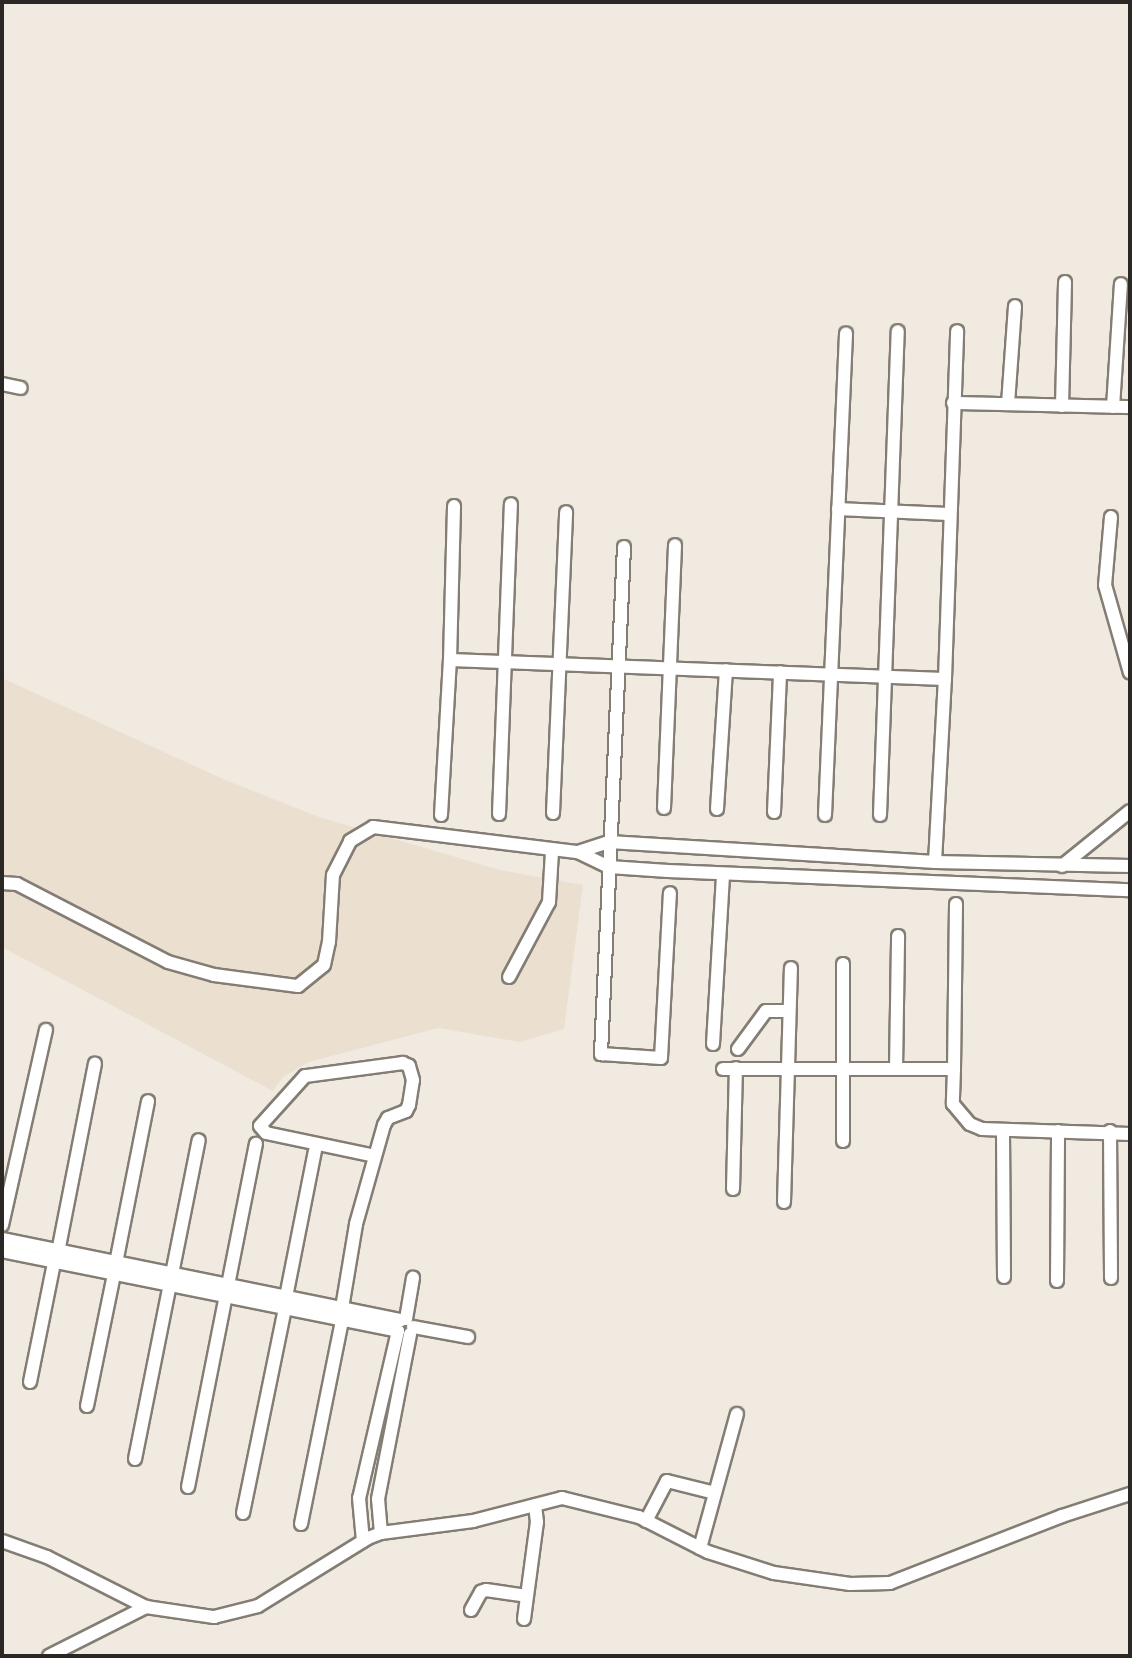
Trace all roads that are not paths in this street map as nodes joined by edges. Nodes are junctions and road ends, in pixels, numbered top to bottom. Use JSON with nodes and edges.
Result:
{"nodes":[{"id":1,"x":1065,"y":282,"type":"dead end"},
{"id":2,"x":1121,"y":284,"type":"dead end"},
{"id":3,"x":1015,"y":306,"type":"dead end"},
{"id":4,"x":898,"y":331,"type":"dead end"},
{"id":5,"x":957,"y":331,"type":"dead end"},
{"id":6,"x":846,"y":333,"type":"dead end"},
{"id":7,"x":2,"y":384,"type":"edge"},
{"id":8,"x":22,"y":388,"type":"dead end"},
{"id":9,"x":953,"y":403,"type":"junction"},
{"id":10,"x":1008,"y":404,"type":"junction"},
{"id":11,"x":1062,"y":406,"type":"junction"},
{"id":12,"x":1113,"y":407,"type":"junction"},
{"id":13,"x":1130,"y":407,"type":"edge"},
{"id":14,"x":510,"y":504,"type":"dead end"},
{"id":15,"x":454,"y":506,"type":"dead end"},
{"id":16,"x":838,"y":509,"type":"junction"},
{"id":17,"x":892,"y":511,"type":"junction"},
{"id":18,"x":566,"y":512,"type":"dead end"},
{"id":19,"x":948,"y":514,"type":"junction"},
{"id":20,"x":1111,"y":517,"type":"dead end"},
{"id":21,"x":675,"y":545,"type":"dead end"},
{"id":22,"x":624,"y":547,"type":"dead end"},
{"id":23,"x":450,"y":660,"type":"junction"},
{"id":24,"x":505,"y":662,"type":"junction"},
{"id":25,"x":559,"y":664,"type":"junction"},
{"id":26,"x":618,"y":665,"type":"junction"},
{"id":27,"x":671,"y":667,"type":"junction"},
{"id":28,"x":726,"y":670,"type":"junction"},
{"id":29,"x":780,"y":672,"type":"junction"},
{"id":30,"x":1130,"y":673,"type":"edge"},
{"id":31,"x":830,"y":674,"type":"junction"},
{"id":32,"x":887,"y":676,"type":"junction"},
{"id":33,"x":945,"y":679,"type":"junction"},
{"id":34,"x":664,"y":807,"type":"dead end"},
{"id":35,"x":717,"y":809,"type":"dead end"},
{"id":36,"x":1130,"y":811,"type":"edge"},
{"id":37,"x":774,"y":812,"type":"dead end"},
{"id":38,"x":553,"y":813,"type":"dead end"},
{"id":39,"x":499,"y":814,"type":"dead end"},
{"id":40,"x":441,"y":815,"type":"dead end"},
{"id":41,"x":825,"y":815,"type":"dead end"},
{"id":42,"x":880,"y":815,"type":"dead end"},
{"id":43,"x":609,"y":842,"type":"junction"},
{"id":44,"x":552,"y":850,"type":"junction"},
{"id":45,"x":578,"y":852,"type":"junction"},
{"id":46,"x":765,"y":852,"type":"junction"},
{"id":47,"x":935,"y":862,"type":"junction"},
{"id":48,"x":1062,"y":866,"type":"junction"},
{"id":49,"x":1130,"y":866,"type":"edge"},
{"id":50,"x":609,"y":867,"type":"junction"},
{"id":51,"x":723,"y":874,"type":"junction"},
{"id":52,"x":765,"y":876,"type":"junction"},
{"id":53,"x":2,"y":883,"type":"edge"},
{"id":54,"x":1130,"y":890,"type":"edge"},
{"id":55,"x":670,"y":892,"type":"dead end"},
{"id":56,"x":956,"y":904,"type":"dead end"},
{"id":57,"x":898,"y":936,"type":"dead end"},
{"id":58,"x":843,"y":964,"type":"dead end"},
{"id":59,"x":790,"y":968,"type":"dead end"},
{"id":60,"x":509,"y":977,"type":"dead end"},
{"id":61,"x":789,"y":1011,"type":"junction"},
{"id":62,"x":46,"y":1030,"type":"dead end"},
{"id":63,"x":713,"y":1044,"type":"dead end"},
{"id":64,"x":738,"y":1049,"type":"dead end"},
{"id":65,"x":95,"y":1064,"type":"dead end"},
{"id":66,"x":786,"y":1068,"type":"junction"},
{"id":67,"x":842,"y":1069,"type":"junction"},
{"id":68,"x":896,"y":1069,"type":"junction"},
{"id":69,"x":954,"y":1069,"type":"junction"},
{"id":70,"x":148,"y":1101,"type":"dead end"},
{"id":71,"x":1130,"y":1126,"type":"edge"},
{"id":72,"x":1058,"y":1131,"type":"junction"},
{"id":73,"x":1110,"y":1131,"type":"junction"},
{"id":74,"x":1003,"y":1132,"type":"junction"},
{"id":75,"x":1130,"y":1134,"type":"edge"},
{"id":76,"x":199,"y":1140,"type":"dead end"},
{"id":77,"x":843,"y":1141,"type":"dead end"},
{"id":78,"x":256,"y":1144,"type":"dead end"},
{"id":79,"x":316,"y":1151,"type":"dead end"},
{"id":80,"x":375,"y":1156,"type":"junction"},
{"id":81,"x":733,"y":1189,"type":"dead end"},
{"id":82,"x":784,"y":1202,"type":"dead end"},
{"id":83,"x":2,"y":1225,"type":"edge"},
{"id":84,"x":2,"y":1240,"type":"edge"},
{"id":85,"x":2,"y":1251,"type":"edge"},
{"id":86,"x":56,"y":1257,"type":"junction"},
{"id":87,"x":115,"y":1269,"type":"junction"},
{"id":88,"x":1004,"y":1277,"type":"dead end"},
{"id":89,"x":413,"y":1278,"type":"dead end"},
{"id":90,"x":1111,"y":1278,"type":"dead end"},
{"id":91,"x":171,"y":1280,"type":"junction"},
{"id":92,"x":1057,"y":1281,"type":"dead end"},
{"id":93,"x":227,"y":1291,"type":"junction"},
{"id":94,"x":286,"y":1303,"type":"junction"},
{"id":95,"x":342,"y":1314,"type":"junction"},
{"id":96,"x":405,"y":1326,"type":"junction"},
{"id":97,"x":468,"y":1337,"type":"dead end"},
{"id":98,"x":30,"y":1382,"type":"dead end"},
{"id":99,"x":87,"y":1406,"type":"dead end"},
{"id":100,"x":737,"y":1414,"type":"dead end"},
{"id":101,"x":135,"y":1459,"type":"dead end"},
{"id":102,"x":188,"y":1488,"type":"dead end"},
{"id":103,"x":715,"y":1493,"type":"junction"},
{"id":104,"x":1130,"y":1494,"type":"edge"},
{"id":105,"x":535,"y":1505,"type":"junction"},
{"id":106,"x":243,"y":1513,"type":"dead end"},
{"id":107,"x":646,"y":1521,"type":"junction"},
{"id":108,"x":301,"y":1524,"type":"dead end"},
{"id":109,"x":381,"y":1533,"type":"junction"},
{"id":110,"x":2,"y":1541,"type":"edge"},
{"id":111,"x":363,"y":1541,"type":"junction"},
{"id":112,"x":700,"y":1548,"type":"junction"},
{"id":113,"x":527,"y":1596,"type":"junction"},
{"id":114,"x":146,"y":1606,"type":"junction"},
{"id":115,"x":471,"y":1610,"type":"dead end"},
{"id":116,"x":524,"y":1619,"type":"dead end"},
{"id":117,"x":49,"y":1656,"type":"edge"}],
"edges":[{"from":1,"to":11,"type":"street"},
{"from":2,"to":12,"type":"street"},
{"from":3,"to":10,"type":"street"},
{"from":4,"to":17,"type":"street"},
{"from":5,"to":9,"type":"street"},
{"from":6,"to":16,"type":"street"},
{"from":7,"to":8,"type":"street"},
{"from":9,"to":10,"type":"street"},
{"from":9,"to":19,"type":"street"},
{"from":10,"to":11,"type":"street"},
{"from":11,"to":12,"type":"street"},
{"from":12,"to":13,"type":"street"},
{"from":14,"to":24,"type":"street"},
{"from":15,"to":23,"type":"street"},
{"from":16,"to":17,"type":"street"},
{"from":16,"to":31,"type":"street"},
{"from":17,"to":19,"type":"street"},
{"from":17,"to":32,"type":"street"},
{"from":18,"to":25,"type":"street"},
{"from":19,"to":33,"type":"street"},
{"from":20,"to":30,"type":"street"},
{"from":21,"to":27,"type":"street"},
{"from":22,"to":26,"type":"street"},
{"from":23,"to":24,"type":"street"},
{"from":23,"to":40,"type":"street"},
{"from":24,"to":25,"type":"street"},
{"from":24,"to":39,"type":"street"},
{"from":25,"to":26,"type":"street"},
{"from":25,"to":38,"type":"street"},
{"from":26,"to":27,"type":"street"},
{"from":26,"to":43,"type":"street"},
{"from":27,"to":28,"type":"street"},
{"from":27,"to":34,"type":"street"},
{"from":28,"to":29,"type":"street"},
{"from":28,"to":35,"type":"street"},
{"from":29,"to":31,"type":"street"},
{"from":29,"to":37,"type":"street"},
{"from":31,"to":32,"type":"street"},
{"from":31,"to":41,"type":"street"},
{"from":32,"to":33,"type":"street"},
{"from":32,"to":42,"type":"street"},
{"from":33,"to":47,"type":"street"},
{"from":36,"to":48,"type":"street"},
{"from":43,"to":45,"type":"street"},
{"from":43,"to":46,"type":"street"},
{"from":43,"to":50,"type":"street"},
{"from":44,"to":45,"type":"street"},
{"from":44,"to":53,"type":"street"},
{"from":44,"to":60,"type":"street"},
{"from":45,"to":50,"type":"street"},
{"from":46,"to":47,"type":"street"},
{"from":46,"to":52,"type":"street"},
{"from":47,"to":48,"type":"street"},
{"from":48,"to":49,"type":"street"},
{"from":50,"to":51,"type":"street"},
{"from":50,"to":55,"type":"street"},
{"from":51,"to":52,"type":"street"},
{"from":51,"to":63,"type":"street"},
{"from":52,"to":54,"type":"street"},
{"from":56,"to":69,"type":"street"},
{"from":57,"to":68,"type":"street"},
{"from":58,"to":67,"type":"street"},
{"from":59,"to":61,"type":"street"},
{"from":61,"to":64,"type":"street"},
{"from":61,"to":66,"type":"street"},
{"from":62,"to":83,"type":"street"},
{"from":65,"to":86,"type":"street"},
{"from":66,"to":67,"type":"street"},
{"from":66,"to":81,"type":"street"},
{"from":66,"to":82,"type":"street"},
{"from":67,"to":68,"type":"street"},
{"from":67,"to":77,"type":"street"},
{"from":68,"to":69,"type":"street"},
{"from":69,"to":74,"type":"street"},
{"from":70,"to":87,"type":"street"},
{"from":71,"to":73,"type":"street"},
{"from":72,"to":73,"type":"street"},
{"from":72,"to":74,"type":"street"},
{"from":72,"to":92,"type":"street"},
{"from":73,"to":75,"type":"street"},
{"from":73,"to":90,"type":"street"},
{"from":74,"to":88,"type":"street"},
{"from":76,"to":91,"type":"street"},
{"from":78,"to":93,"type":"street"},
{"from":79,"to":94,"type":"street"},
{"from":80,"to":80,"type":"street"},
{"from":80,"to":95,"type":"street"},
{"from":84,"to":86,"type":"street"},
{"from":85,"to":86,"type":"street"},
{"from":86,"to":87,"type":"street"},
{"from":86,"to":98,"type":"street"},
{"from":87,"to":91,"type":"street"},
{"from":87,"to":99,"type":"street"},
{"from":89,"to":96,"type":"street"},
{"from":91,"to":93,"type":"street"},
{"from":91,"to":101,"type":"street"},
{"from":93,"to":94,"type":"street"},
{"from":93,"to":102,"type":"street"},
{"from":94,"to":95,"type":"street"},
{"from":94,"to":106,"type":"street"},
{"from":95,"to":96,"type":"street"},
{"from":95,"to":108,"type":"street"},
{"from":96,"to":97,"type":"street"},
{"from":96,"to":109,"type":"street"},
{"from":96,"to":111,"type":"street"},
{"from":100,"to":103,"type":"street"},
{"from":103,"to":107,"type":"street"},
{"from":103,"to":112,"type":"street"},
{"from":104,"to":112,"type":"street"},
{"from":105,"to":107,"type":"street"},
{"from":105,"to":109,"type":"street"},
{"from":105,"to":113,"type":"street"},
{"from":107,"to":112,"type":"street"},
{"from":109,"to":111,"type":"street"},
{"from":110,"to":114,"type":"street"},
{"from":111,"to":114,"type":"street"},
{"from":113,"to":115,"type":"street"},
{"from":113,"to":116,"type":"street"},
{"from":114,"to":117,"type":"street"}]}
